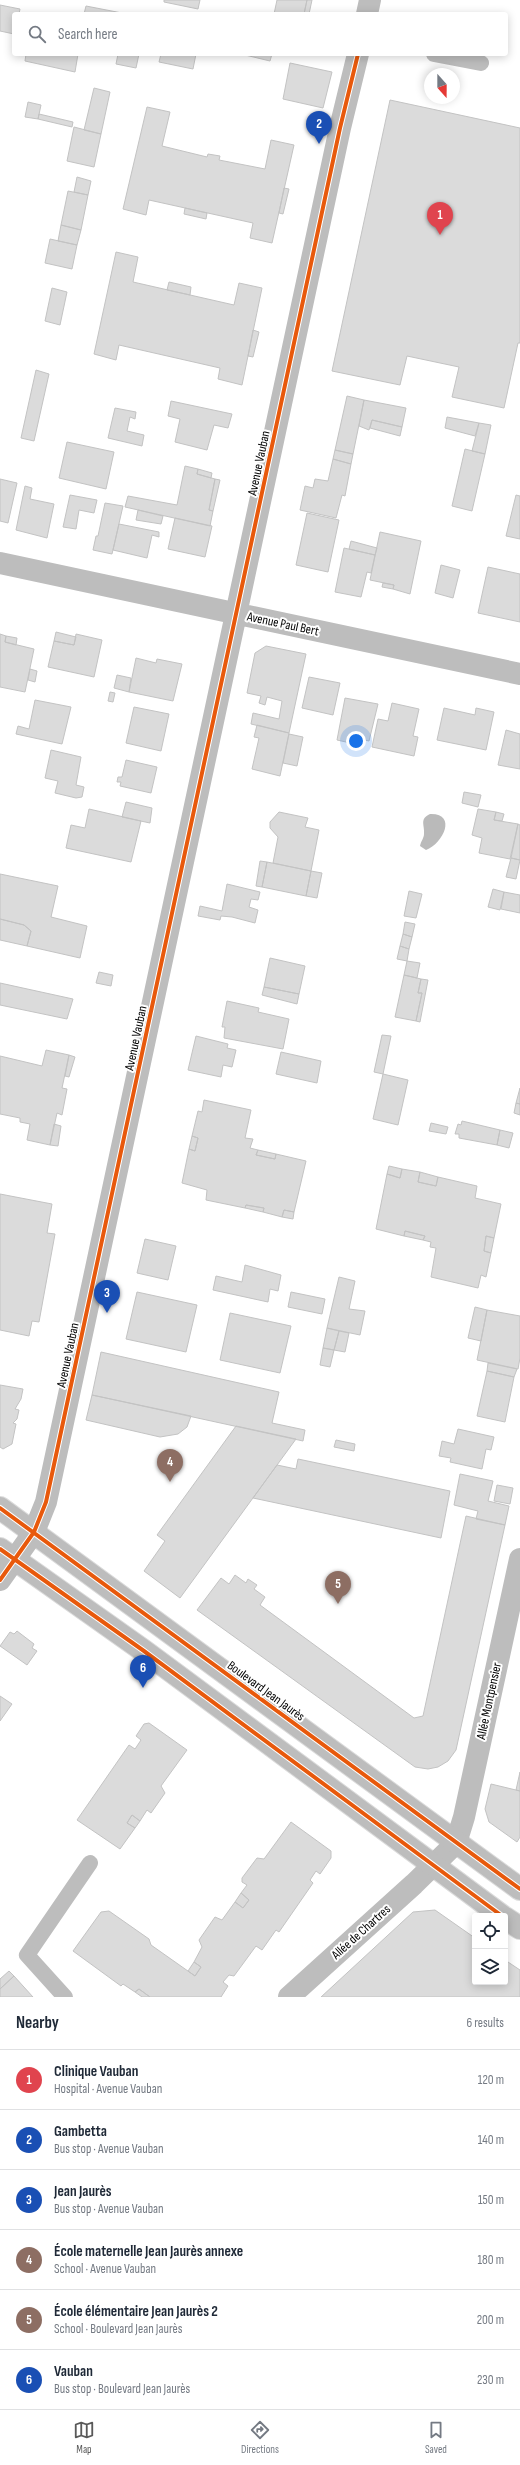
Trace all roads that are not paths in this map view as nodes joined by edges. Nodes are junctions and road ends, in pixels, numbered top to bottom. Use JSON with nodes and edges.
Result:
{"nodes":[{"id":1,"x":370,"y":0,"type":"edge"},
{"id":2,"x":367,"y":12,"type":"edge"},
{"id":3,"x":358,"y":56,"type":"edge"},
{"id":4,"x":444,"y":56,"type":"edge"},
{"id":5,"x":481,"y":63,"type":"dead end"},
{"id":6,"x":0,"y":563,"type":"edge"},
{"id":7,"x":237,"y":615,"type":"junction"},
{"id":8,"x":520,"y":674,"type":"edge"},
{"id":9,"x":0,"y":1508,"type":"edge"},
{"id":10,"x":34,"y":1532,"type":"junction"},
{"id":11,"x":8,"y":1554,"type":"edge"},
{"id":12,"x":520,"y":1559,"type":"edge"},
{"id":13,"x":0,"y":1580,"type":"edge"},
{"id":14,"x":456,"y":1843,"type":"junction"},
{"id":15,"x":90,"y":1863,"type":"dead end"},
{"id":16,"x":432,"y":1866,"type":"junction"},
{"id":17,"x":520,"y":1889,"type":"edge"},
{"id":18,"x":498,"y":1913,"type":"edge"},
{"id":19,"x":508,"y":1920,"type":"edge"},
{"id":20,"x":520,"y":1928,"type":"edge"},
{"id":21,"x":65,"y":1997,"type":"edge"},
{"id":22,"x":290,"y":1997,"type":"edge"}],
"edges":[{"from":1,"to":2,"type":"street"},
{"from":3,"to":7,"type":"street","name":"Avenue Vauban"},
{"from":4,"to":5,"type":"lane"},
{"from":6,"to":7,"type":"street","name":"Avenue Paul Bert"},
{"from":7,"to":8,"type":"street","name":"Avenue Paul Bert"},
{"from":7,"to":10,"type":"street","name":"Avenue Vauban"},
{"from":9,"to":10,"type":"street","name":"Boulevard Jean Jaurès"},
{"from":10,"to":11,"type":"street","name":"Avenue Vauban"},
{"from":10,"to":14,"type":"street","name":"Boulevard Jean Jaurès"},
{"from":11,"to":13,"type":"street","name":"Avenue Vauban"},
{"from":11,"to":16,"type":"street"},
{"from":12,"to":14,"type":"street","name":"Allée Montpensier"},
{"from":14,"to":16,"type":"street","name":"Allée de Chartres"},
{"from":14,"to":17,"type":"street","name":"Boulevard Jean Jaurès"},
{"from":15,"to":21,"type":"lane"},
{"from":16,"to":18,"type":"street"},
{"from":16,"to":22,"type":"street","name":"Allée de Chartres"},
{"from":19,"to":20,"type":"street"}]}
